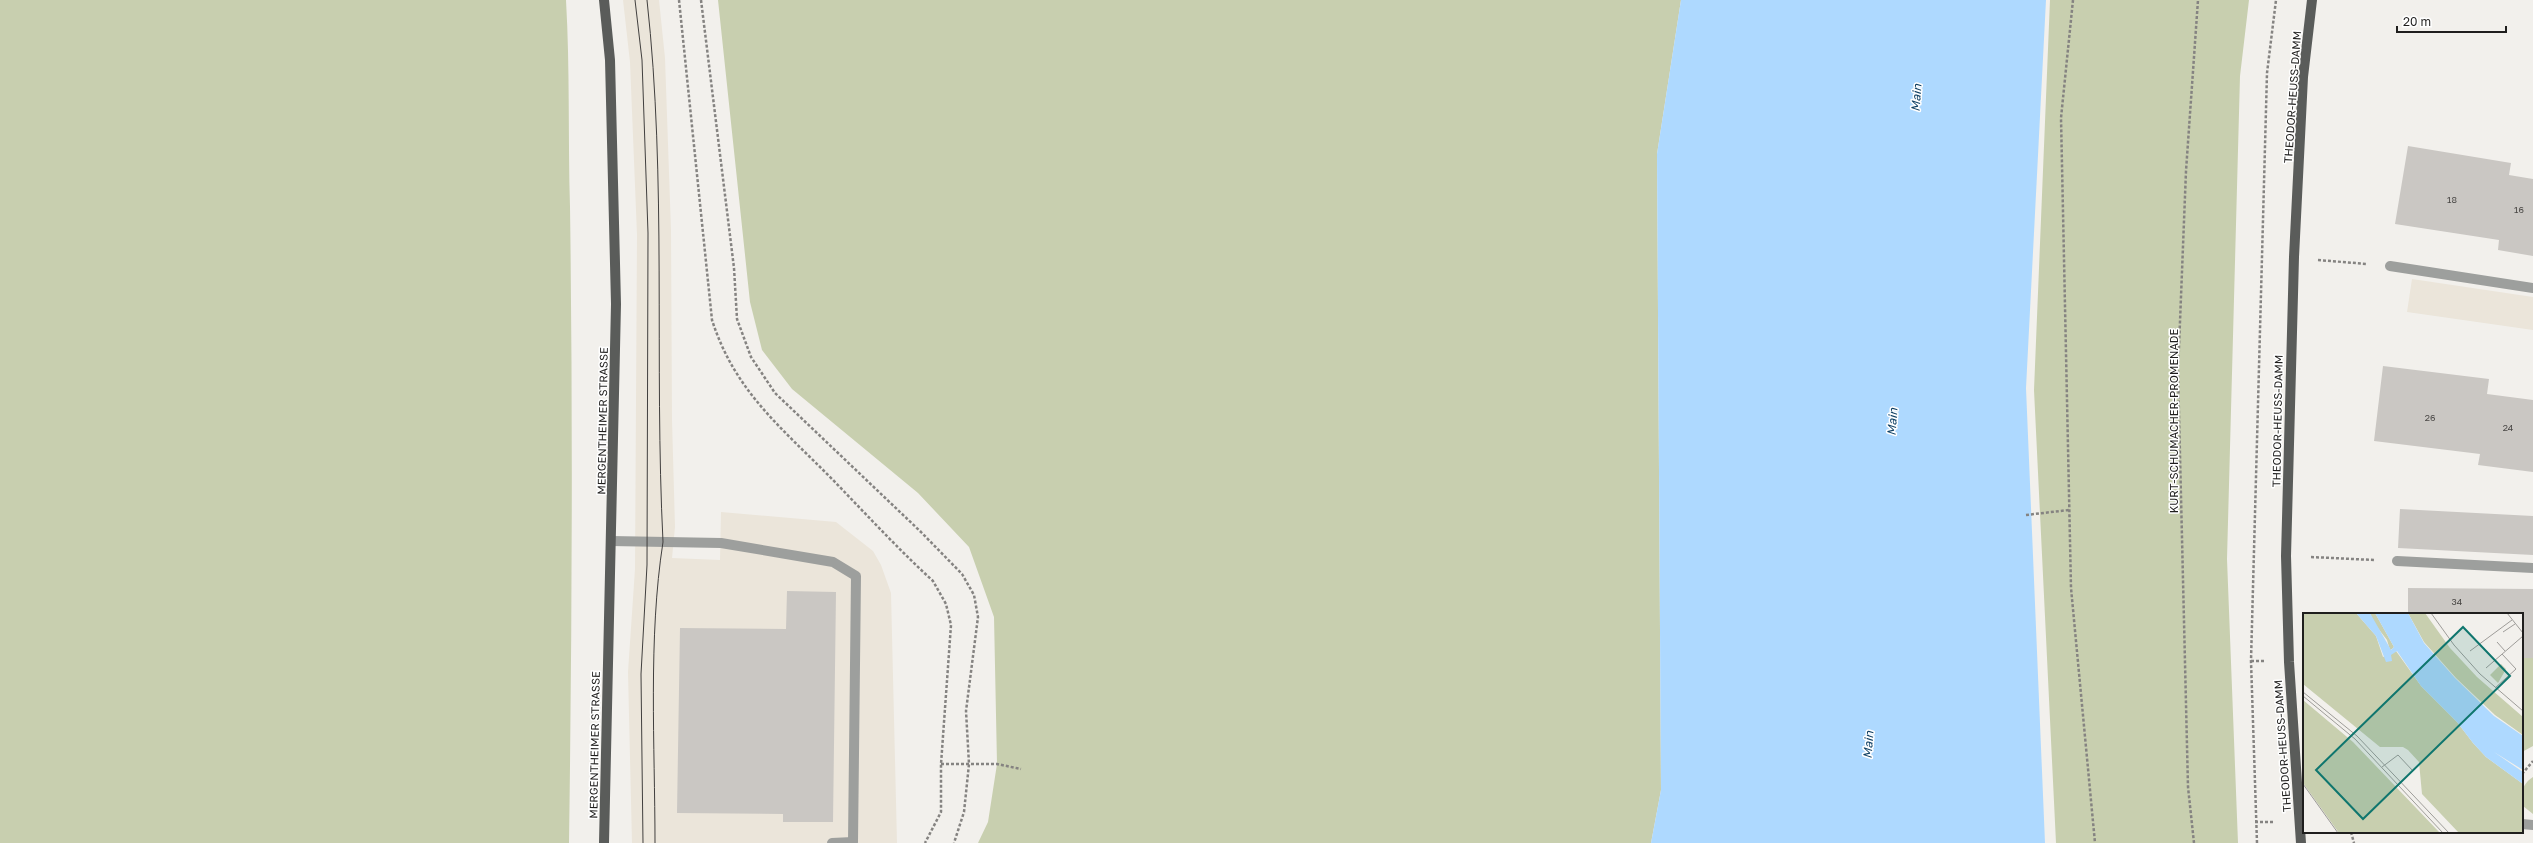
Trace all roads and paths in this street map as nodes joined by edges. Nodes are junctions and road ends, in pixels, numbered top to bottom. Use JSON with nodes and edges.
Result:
{"nodes":[{"id":1,"x":604,"y":0,"type":"edge"},
{"id":2,"x":679,"y":0,"type":"edge"},
{"id":3,"x":701,"y":0,"type":"edge"},
{"id":4,"x":2073,"y":0,"type":"edge"},
{"id":5,"x":2198,"y":0,"type":"edge"},
{"id":6,"x":2276,"y":0,"type":"edge"},
{"id":7,"x":2312,"y":0,"type":"edge"},
{"id":8,"x":2294,"y":257,"type":"junction"},
{"id":9,"x":2390,"y":266,"type":"joint"},
{"id":10,"x":2533,"y":288,"type":"edge"},
{"id":11,"x":2069,"y":510,"type":"junction"},
{"id":12,"x":2026,"y":515,"type":"dead end"},
{"id":13,"x":611,"y":541,"type":"junction"},
{"id":14,"x":2286,"y":556,"type":"junction"},
{"id":15,"x":2397,"y":561,"type":"joint"},
{"id":16,"x":2533,"y":568,"type":"edge"},
{"id":17,"x":2533,"y":761,"type":"edge"},
{"id":18,"x":941,"y":764,"type":"junction"},
{"id":19,"x":969,"y":764,"type":"junction"},
{"id":20,"x":1021,"y":769,"type":"dead end"},
{"id":21,"x":2523,"y":773,"type":"edge"},
{"id":22,"x":2301,"y":819,"type":"edge"},
{"id":23,"x":2523,"y":824,"type":"edge"},
{"id":24,"x":2533,"y":825,"type":"edge"},
{"id":25,"x":2352,"y":833,"type":"edge"},
{"id":26,"x":604,"y":843,"type":"edge"},
{"id":27,"x":832,"y":843,"type":"edge"},
{"id":28,"x":925,"y":843,"type":"edge"},
{"id":29,"x":954,"y":843,"type":"edge"},
{"id":30,"x":2095,"y":843,"type":"edge"},
{"id":31,"x":2194,"y":843,"type":"edge"},
{"id":32,"x":2257,"y":843,"type":"edge"},
{"id":33,"x":2301,"y":843,"type":"edge"},
{"id":34,"x":2354,"y":843,"type":"edge"}],
"edges":[{"from":1,"to":13,"type":"main road","name":"MERGENTHEIMER STRASSE"},
{"from":2,"to":18,"type":"path"},
{"from":3,"to":19,"type":"path"},
{"from":4,"to":11,"type":"path"},
{"from":5,"to":31,"type":"path","name":"KURT-SCHUMACHER-PROMENADE"},
{"from":6,"to":32,"type":"path"},
{"from":7,"to":8,"type":"main road","name":"THEODOR-HEUSS-DAMM"},
{"from":8,"to":9,"type":"path"},
{"from":8,"to":14,"type":"main road","name":"THEODOR-HEUSS-DAMM"},
{"from":9,"to":10,"type":"lane"},
{"from":11,"to":12,"type":"path"},
{"from":11,"to":30,"type":"path"},
{"from":13,"to":26,"type":"main road","name":"MERGENTHEIMER STRASSE"},
{"from":13,"to":27,"type":"lane"},
{"from":14,"to":15,"type":"path"},
{"from":14,"to":22,"type":"main road","name":"THEODOR-HEUSS-DAMM"},
{"from":15,"to":16,"type":"lane"},
{"from":17,"to":21,"type":"path"},
{"from":18,"to":19,"type":"path"},
{"from":18,"to":28,"type":"path"},
{"from":19,"to":20,"type":"path"},
{"from":19,"to":29,"type":"path"},
{"from":22,"to":33,"type":"main road","name":"THEODOR-HEUSS-DAMM"},
{"from":23,"to":24,"type":"lane"},
{"from":25,"to":34,"type":"path"}]}
